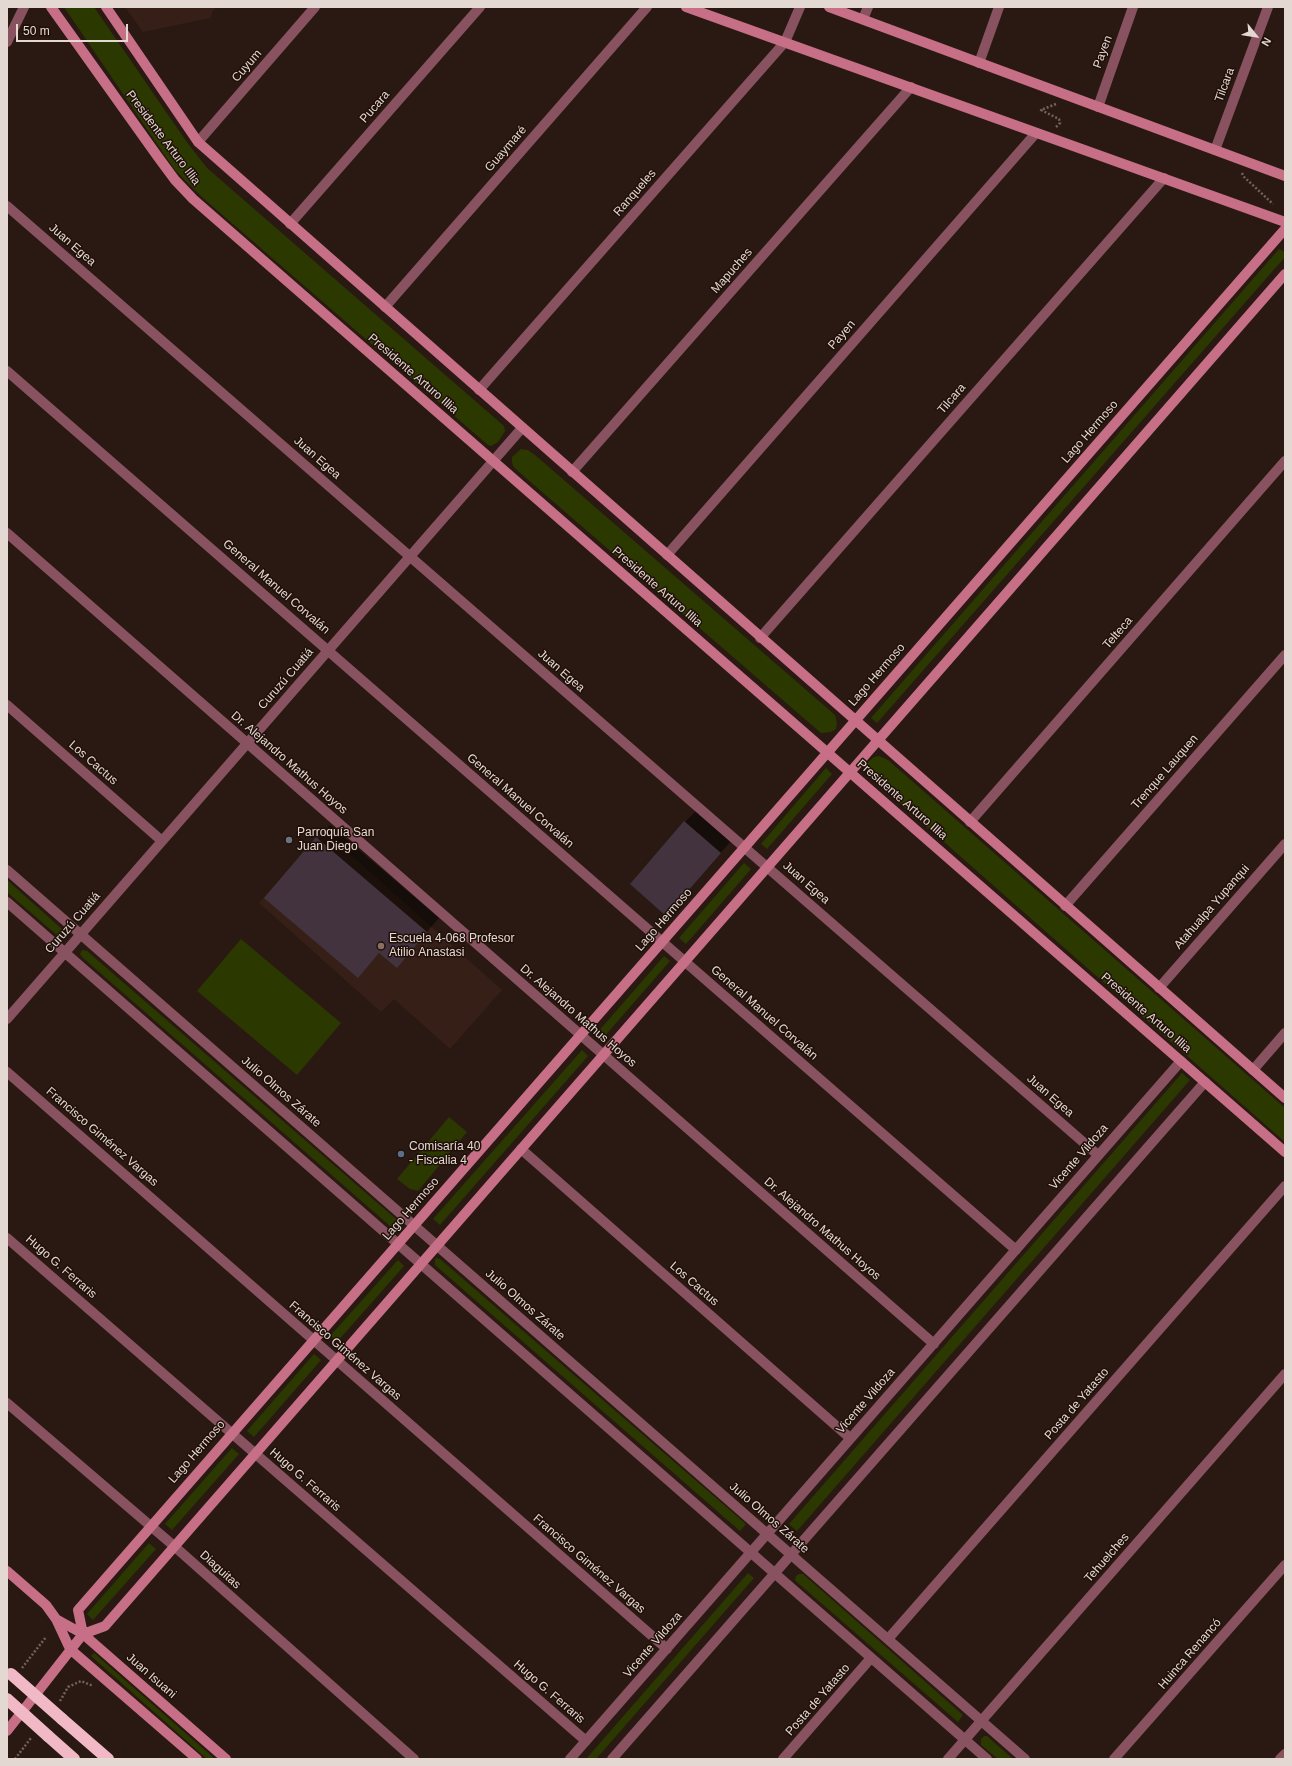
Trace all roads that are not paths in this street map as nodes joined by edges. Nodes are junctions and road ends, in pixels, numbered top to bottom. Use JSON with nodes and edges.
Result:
{"nodes":[{"id":1,"x":24,"y":7,"type":"edge"},
{"id":2,"x":51,"y":7,"type":"edge"},
{"id":3,"x":106,"y":7,"type":"edge"},
{"id":4,"x":315,"y":7,"type":"edge"},
{"id":5,"x":480,"y":7,"type":"edge"},
{"id":6,"x":647,"y":7,"type":"edge"},
{"id":7,"x":686,"y":7,"type":"edge"},
{"id":8,"x":800,"y":7,"type":"edge"},
{"id":9,"x":829,"y":7,"type":"edge"},
{"id":10,"x":868,"y":7,"type":"edge"},
{"id":11,"x":1000,"y":7,"type":"edge"},
{"id":12,"x":1133,"y":7,"type":"edge"},
{"id":13,"x":1268,"y":7,"type":"edge"},
{"id":14,"x":863,"y":19,"type":"junction"},
{"id":15,"x":7,"y":42,"type":"edge"},
{"id":16,"x":785,"y":42,"type":"junction"},
{"id":17,"x":979,"y":63,"type":"junction"},
{"id":18,"x":911,"y":87,"type":"junction"},
{"id":19,"x":1098,"y":107,"type":"junction"},
{"id":20,"x":1036,"y":133,"type":"junction"},
{"id":21,"x":198,"y":142,"type":"junction"},
{"id":22,"x":1215,"y":150,"type":"junction"},
{"id":23,"x":1285,"y":176,"type":"edge"},
{"id":24,"x":1164,"y":178,"type":"junction"},
{"id":25,"x":7,"y":206,"type":"edge"},
{"id":26,"x":1285,"y":222,"type":"edge"},
{"id":27,"x":290,"y":224,"type":"junction"},
{"id":28,"x":1285,"y":229,"type":"edge"},
{"id":29,"x":1285,"y":274,"type":"edge"},
{"id":30,"x":385,"y":307,"type":"junction"},
{"id":31,"x":7,"y":371,"type":"edge"},
{"id":32,"x":479,"y":390,"type":"junction"},
{"id":33,"x":522,"y":428,"type":"junction"},
{"id":34,"x":493,"y":461,"type":"junction"},
{"id":35,"x":1285,"y":461,"type":"edge"},
{"id":36,"x":572,"y":472,"type":"junction"},
{"id":37,"x":7,"y":533,"type":"edge"},
{"id":38,"x":667,"y":555,"type":"junction"},
{"id":39,"x":410,"y":556,"type":"junction"},
{"id":40,"x":760,"y":638,"type":"junction"},
{"id":41,"x":328,"y":650,"type":"junction"},
{"id":42,"x":1285,"y":654,"type":"edge"},
{"id":43,"x":7,"y":705,"type":"edge"},
{"id":44,"x":854,"y":720,"type":"junction"},
{"id":45,"x":877,"y":741,"type":"junction"},
{"id":46,"x":247,"y":743,"type":"junction"},
{"id":47,"x":827,"y":753,"type":"junction"},
{"id":48,"x":850,"y":772,"type":"junction"},
{"id":49,"x":970,"y":822,"type":"junction"},
{"id":50,"x":162,"y":841,"type":"junction"},
{"id":51,"x":1285,"y":844,"type":"edge"},
{"id":52,"x":745,"y":848,"type":"junction"},
{"id":53,"x":767,"y":867,"type":"junction"},
{"id":54,"x":7,"y":870,"type":"edge"},
{"id":55,"x":7,"y":902,"type":"edge"},
{"id":56,"x":1065,"y":906,"type":"junction"},
{"id":57,"x":80,"y":934,"type":"junction"},
{"id":58,"x":662,"y":942,"type":"junction"},
{"id":59,"x":65,"y":953,"type":"junction"},
{"id":60,"x":685,"y":961,"type":"junction"},
{"id":61,"x":1159,"y":988,"type":"junction"},
{"id":62,"x":7,"y":1019,"type":"edge"},
{"id":63,"x":1285,"y":1033,"type":"edge"},
{"id":64,"x":581,"y":1035,"type":"junction"},
{"id":65,"x":603,"y":1055,"type":"junction"},
{"id":66,"x":1181,"y":1061,"type":"junction"},
{"id":67,"x":1253,"y":1070,"type":"junction"},
{"id":68,"x":7,"y":1072,"type":"edge"},
{"id":69,"x":1205,"y":1082,"type":"junction"},
{"id":70,"x":1285,"y":1098,"type":"edge"},
{"id":71,"x":521,"y":1149,"type":"junction"},
{"id":72,"x":1285,"y":1152,"type":"edge"},
{"id":73,"x":1098,"y":1155,"type":"junction"},
{"id":74,"x":1285,"y":1186,"type":"edge"},
{"id":75,"x":414,"y":1225,"type":"junction"},
{"id":76,"x":7,"y":1238,"type":"edge"},
{"id":77,"x":398,"y":1244,"type":"junction"},
{"id":78,"x":437,"y":1246,"type":"junction"},
{"id":79,"x":1016,"y":1250,"type":"junction"},
{"id":80,"x":420,"y":1264,"type":"junction"},
{"id":81,"x":313,"y":1340,"type":"junction"},
{"id":82,"x":934,"y":1344,"type":"junction"},
{"id":83,"x":336,"y":1360,"type":"junction"},
{"id":84,"x":1285,"y":1374,"type":"edge"},
{"id":85,"x":7,"y":1402,"type":"edge"},
{"id":86,"x":232,"y":1433,"type":"junction"},
{"id":87,"x":850,"y":1438,"type":"junction"},
{"id":88,"x":255,"y":1453,"type":"junction"},
{"id":89,"x":150,"y":1526,"type":"junction"},
{"id":90,"x":767,"y":1534,"type":"junction"},
{"id":91,"x":174,"y":1546,"type":"junction"},
{"id":92,"x":751,"y":1553,"type":"junction"},
{"id":93,"x":791,"y":1554,"type":"junction"},
{"id":94,"x":1285,"y":1565,"type":"edge"},
{"id":95,"x":7,"y":1571,"type":"edge"},
{"id":96,"x":774,"y":1573,"type":"junction"},
{"id":97,"x":56,"y":1619,"type":"junction"},
{"id":98,"x":83,"y":1634,"type":"junction"},
{"id":99,"x":888,"y":1639,"type":"junction"},
{"id":100,"x":70,"y":1649,"type":"junction"},
{"id":101,"x":667,"y":1649,"type":"junction"},
{"id":102,"x":871,"y":1658,"type":"junction"},
{"id":103,"x":13,"y":1672,"type":"edge"},
{"id":104,"x":7,"y":1699,"type":"edge"},
{"id":105,"x":982,"y":1721,"type":"junction"},
{"id":106,"x":7,"y":1731,"type":"edge"},
{"id":107,"x":965,"y":1740,"type":"junction"},
{"id":108,"x":586,"y":1741,"type":"junction"},
{"id":109,"x":1285,"y":1754,"type":"edge"},
{"id":110,"x":74,"y":1759,"type":"edge"},
{"id":111,"x":108,"y":1759,"type":"edge"},
{"id":112,"x":197,"y":1759,"type":"edge"},
{"id":113,"x":226,"y":1759,"type":"edge"},
{"id":114,"x":414,"y":1759,"type":"edge"},
{"id":115,"x":570,"y":1759,"type":"edge"},
{"id":116,"x":612,"y":1759,"type":"edge"},
{"id":117,"x":783,"y":1759,"type":"edge"},
{"id":118,"x":948,"y":1759,"type":"edge"},
{"id":119,"x":987,"y":1759,"type":"edge"},
{"id":120,"x":1025,"y":1759,"type":"edge"},
{"id":121,"x":1114,"y":1759,"type":"edge"},
{"id":122,"x":1280,"y":1759,"type":"edge"}],
"edges":[{"from":1,"to":15,"type":"street"},
{"from":2,"to":34,"type":"street","name":"Presidente Arturo Illia"},
{"from":3,"to":21,"type":"street"},
{"from":4,"to":21,"type":"street","name":"Cuyum"},
{"from":5,"to":27,"type":"street","name":"Pucara"},
{"from":6,"to":30,"type":"street","name":"Guaymaré"},
{"from":7,"to":16,"type":"street"},
{"from":8,"to":16,"type":"street","name":"Ranqueles"},
{"from":9,"to":14,"type":"street"},
{"from":10,"to":14,"type":"street"},
{"from":11,"to":17,"type":"street"},
{"from":12,"to":19,"type":"street","name":"Payen"},
{"from":13,"to":22,"type":"street","name":"Tilcara"},
{"from":14,"to":17,"type":"street"},
{"from":16,"to":18,"type":"street"},
{"from":16,"to":32,"type":"street","name":"Ranqueles"},
{"from":17,"to":19,"type":"street"},
{"from":18,"to":20,"type":"street"},
{"from":18,"to":36,"type":"street","name":"Mapuches"},
{"from":19,"to":22,"type":"street"},
{"from":20,"to":24,"type":"street"},
{"from":20,"to":38,"type":"street","name":"Payen"},
{"from":21,"to":27,"type":"street"},
{"from":22,"to":23,"type":"street"},
{"from":24,"to":26,"type":"street"},
{"from":24,"to":40,"type":"street","name":"Tilcara"},
{"from":25,"to":39,"type":"street","name":"Juan Egea"},
{"from":27,"to":30,"type":"street"},
{"from":28,"to":44,"type":"street","name":"Lago Hermoso"},
{"from":29,"to":45,"type":"street"},
{"from":30,"to":32,"type":"street"},
{"from":31,"to":41,"type":"street","name":"General Manuel Corvalán"},
{"from":32,"to":33,"type":"street"},
{"from":33,"to":34,"type":"street","name":"Curuzú Cuatiá"},
{"from":33,"to":36,"type":"street"},
{"from":34,"to":39,"type":"street","name":"Curuzú Cuatiá"},
{"from":34,"to":47,"type":"street","name":"Presidente Arturo Illia"},
{"from":35,"to":49,"type":"street","name":"Telteca"},
{"from":36,"to":38,"type":"street"},
{"from":37,"to":46,"type":"street","name":"Dr. Alejandro Mathus Hoyos"},
{"from":38,"to":40,"type":"street"},
{"from":39,"to":41,"type":"street","name":"Curuzú Cuatiá"},
{"from":39,"to":52,"type":"street","name":"Juan Egea"},
{"from":40,"to":44,"type":"street"},
{"from":41,"to":46,"type":"street","name":"Curuzú Cuatiá"},
{"from":41,"to":58,"type":"street","name":"General Manuel Corvalán"},
{"from":42,"to":56,"type":"street","name":"Trenque Lauquen"},
{"from":43,"to":50,"type":"street","name":"Los Cactus"},
{"from":44,"to":45,"type":"street"},
{"from":44,"to":47,"type":"street","name":"Lago Hermoso"},
{"from":45,"to":48,"type":"street"},
{"from":45,"to":49,"type":"street"},
{"from":46,"to":50,"type":"street","name":"Curuzú Cuatiá"},
{"from":46,"to":64,"type":"street","name":"Dr. Alejandro Mathus Hoyos"},
{"from":47,"to":48,"type":"street","name":"Presidente Arturo Illia"},
{"from":47,"to":52,"type":"street","name":"Lago Hermoso"},
{"from":48,"to":53,"type":"street"},
{"from":48,"to":66,"type":"street","name":"Presidente Arturo Illia"},
{"from":49,"to":56,"type":"street"},
{"from":50,"to":57,"type":"street","name":"Curuzú Cuatiá"},
{"from":51,"to":61,"type":"street","name":"Atahualpa Yupanqui"},
{"from":52,"to":53,"type":"street","name":"Juan Egea"},
{"from":52,"to":58,"type":"street","name":"Lago Hermoso"},
{"from":53,"to":60,"type":"street"},
{"from":53,"to":73,"type":"street","name":"Juan Egea"},
{"from":54,"to":57,"type":"street","name":"Julio Olmos Zárate"},
{"from":55,"to":59,"type":"street"},
{"from":56,"to":61,"type":"street"},
{"from":57,"to":59,"type":"street","name":"Curuzú Cuatiá"},
{"from":57,"to":75,"type":"street","name":"Julio Olmos Zárate"},
{"from":58,"to":60,"type":"street","name":"General Manuel Corvalán"},
{"from":58,"to":64,"type":"street","name":"Lago Hermoso"},
{"from":59,"to":62,"type":"street","name":"Curuzú Cuatiá"},
{"from":59,"to":77,"type":"street"},
{"from":60,"to":65,"type":"street"},
{"from":60,"to":79,"type":"street","name":"General Manuel Corvalán"},
{"from":61,"to":67,"type":"street"},
{"from":63,"to":67,"type":"street"},
{"from":64,"to":65,"type":"street","name":"Dr. Alejandro Mathus Hoyos"},
{"from":64,"to":75,"type":"street","name":"Lago Hermoso"},
{"from":65,"to":71,"type":"street"},
{"from":65,"to":82,"type":"street","name":"Dr. Alejandro Mathus Hoyos"},
{"from":66,"to":69,"type":"street","name":"Presidente Arturo Illia"},
{"from":66,"to":73,"type":"street","name":"Vicente Vildoza"},
{"from":67,"to":70,"type":"street"},
{"from":68,"to":81,"type":"street","name":"Francisco Giménez Vargas"},
{"from":69,"to":72,"type":"street","name":"Presidente Arturo Illia"},
{"from":69,"to":93,"type":"street"},
{"from":71,"to":78,"type":"street"},
{"from":71,"to":87,"type":"street","name":"Los Cactus"},
{"from":73,"to":79,"type":"street","name":"Vicente Vildoza"},
{"from":74,"to":99,"type":"street","name":"Posta de Yatasto"},
{"from":75,"to":77,"type":"street","name":"Lago Hermoso"},
{"from":75,"to":78,"type":"street","name":"Julio Olmos Zárate"},
{"from":76,"to":86,"type":"street","name":"Hugo G. Ferraris"},
{"from":77,"to":80,"type":"street"},
{"from":77,"to":81,"type":"street","name":"Lago Hermoso"},
{"from":78,"to":80,"type":"street"},
{"from":78,"to":90,"type":"street","name":"Julio Olmos Zárate"},
{"from":79,"to":82,"type":"street","name":"Vicente Vildoza"},
{"from":80,"to":83,"type":"street"},
{"from":80,"to":92,"type":"street"},
{"from":81,"to":83,"type":"street","name":"Francisco Giménez Vargas"},
{"from":81,"to":86,"type":"street","name":"Lago Hermoso"},
{"from":82,"to":87,"type":"street","name":"Vicente Vildoza"},
{"from":83,"to":88,"type":"street"},
{"from":83,"to":101,"type":"street","name":"Francisco Giménez Vargas"},
{"from":84,"to":105,"type":"street","name":"Tehuelches"},
{"from":85,"to":89,"type":"street","name":"Diaguitas"},
{"from":86,"to":88,"type":"street","name":"Hugo G. Ferraris"},
{"from":86,"to":89,"type":"street","name":"Lago Hermoso"},
{"from":87,"to":90,"type":"street","name":"Vicente Vildoza"},
{"from":88,"to":91,"type":"street"},
{"from":88,"to":108,"type":"street","name":"Hugo G. Ferraris"},
{"from":89,"to":91,"type":"street","name":"Diaguitas"},
{"from":89,"to":98,"type":"street","name":"Lago Hermoso"},
{"from":90,"to":92,"type":"street","name":"Vicente Vildoza"},
{"from":90,"to":93,"type":"street","name":"Julio Olmos Zárate"},
{"from":91,"to":98,"type":"street"},
{"from":91,"to":114,"type":"street","name":"Diaguitas"},
{"from":92,"to":96,"type":"street"},
{"from":92,"to":101,"type":"street","name":"Vicente Vildoza"},
{"from":93,"to":96,"type":"street"},
{"from":93,"to":99,"type":"street","name":"Julio Olmos Zárate"},
{"from":94,"to":121,"type":"street","name":"Huinca Renancó"},
{"from":95,"to":97,"type":"street","name":"Juan Isuani"},
{"from":96,"to":102,"type":"street"},
{"from":96,"to":116,"type":"street"},
{"from":97,"to":98,"type":"street","name":"Juan Isuani"},
{"from":97,"to":100,"type":"street","name":"Juan Isuani"},
{"from":98,"to":100,"type":"street"},
{"from":98,"to":113,"type":"street","name":"Juan Isuani"},
{"from":99,"to":105,"type":"street","name":"Julio Olmos Zárate"},
{"from":100,"to":106,"type":"street"},
{"from":100,"to":112,"type":"street","name":"Juan Isuani"},
{"from":101,"to":108,"type":"street","name":"Vicente Vildoza"},
{"from":102,"to":107,"type":"street"},
{"from":102,"to":117,"type":"street","name":"Posta de Yatasto"},
{"from":103,"to":111,"type":"highway","bridge":true},
{"from":104,"to":110,"type":"highway","bridge":true},
{"from":105,"to":107,"type":"street","name":"Tehuelches"},
{"from":105,"to":120,"type":"street","name":"Julio Olmos Zárate"},
{"from":107,"to":118,"type":"street","name":"Tehuelches"},
{"from":107,"to":119,"type":"street"},
{"from":108,"to":115,"type":"street","name":"Vicente Vildoza"},
{"from":109,"to":122,"type":"street"}]}
